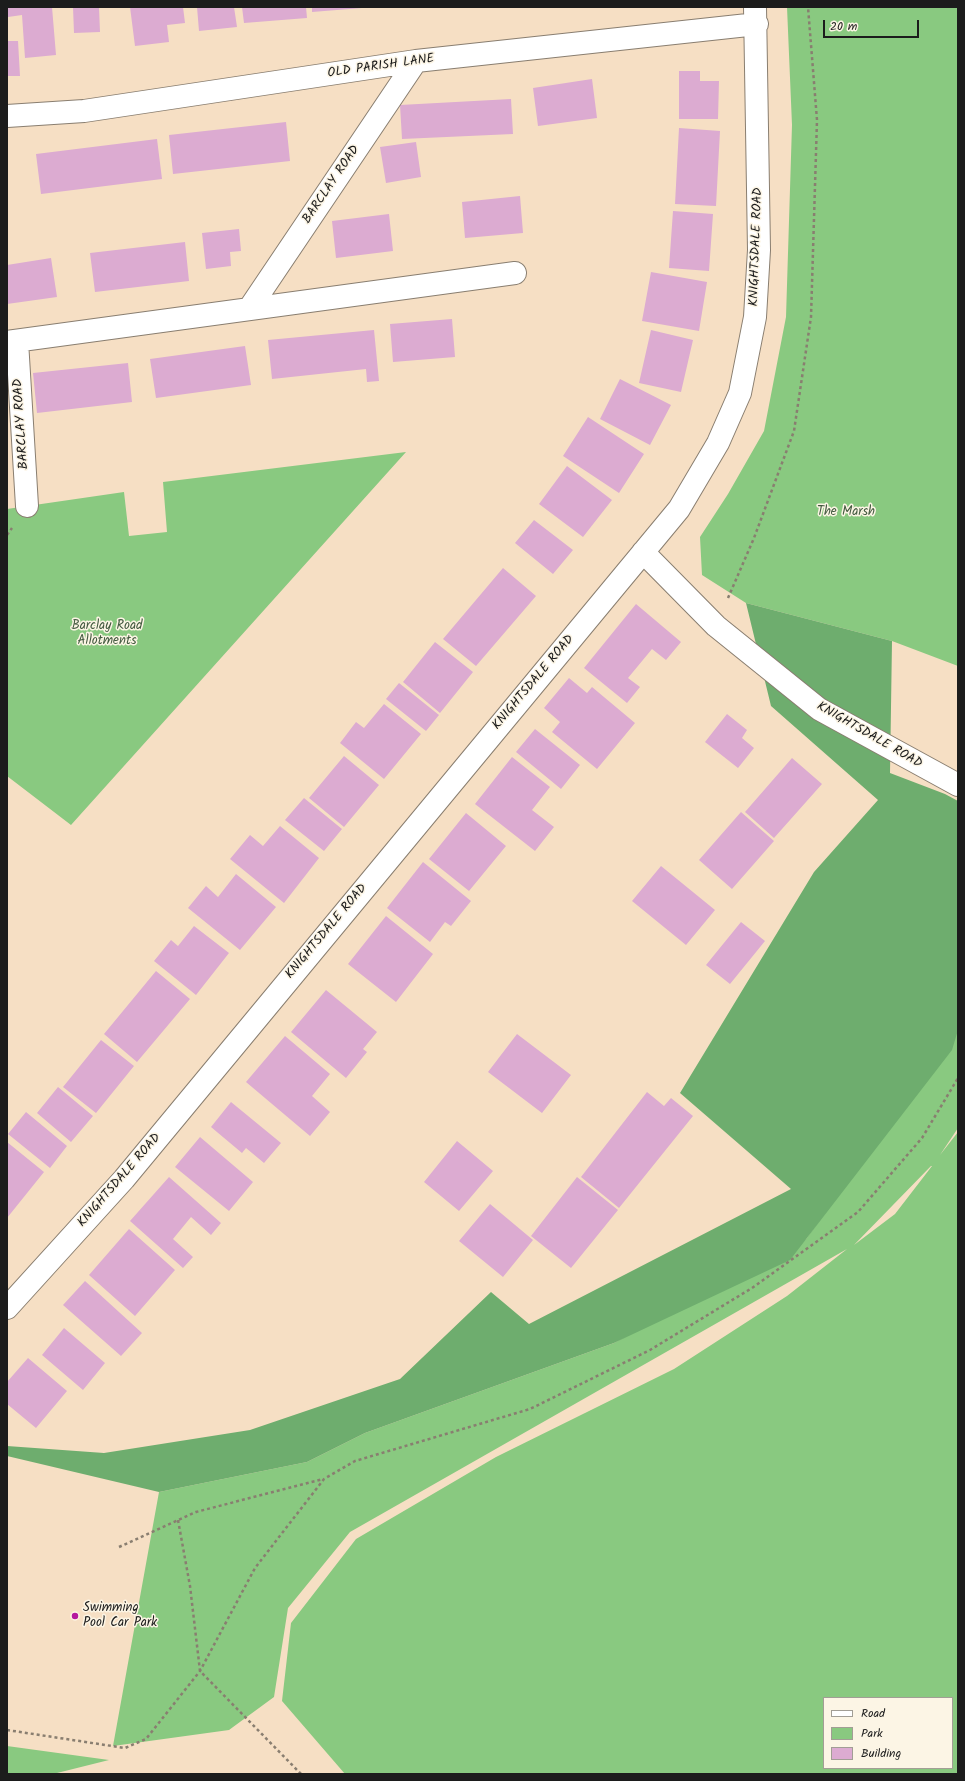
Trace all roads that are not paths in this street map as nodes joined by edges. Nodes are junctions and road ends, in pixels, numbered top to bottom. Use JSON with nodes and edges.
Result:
{"nodes":[{"id":1,"x":756,"y":15,"type":"edge"},
{"id":2,"x":416,"y":61,"type":"junction"},
{"id":3,"x":7,"y":116,"type":"edge"},
{"id":4,"x":515,"y":273,"type":"dead end"},
{"id":5,"x":249,"y":309,"type":"junction"},
{"id":6,"x":12,"y":342,"type":"edge"},
{"id":7,"x":27,"y":506,"type":"dead end"},
{"id":8,"x":643,"y":552,"type":"junction"},
{"id":9,"x":958,"y":784,"type":"edge"},
{"id":10,"x":7,"y":1308,"type":"edge"}],
"edges":[{"from":1,"to":2,"type":"street","name":"OLD PARISH LANE"},
{"from":1,"to":8,"type":"street","name":"KNIGHTSDALE ROAD"},
{"from":2,"to":3,"type":"street","name":"OLD PARISH LANE"},
{"from":2,"to":5,"type":"street","name":"BARCLAY ROAD"},
{"from":4,"to":5,"type":"street","name":"BARCLAY ROAD"},
{"from":5,"to":6,"type":"street","name":"BARCLAY ROAD"},
{"from":6,"to":7,"type":"street","name":"BARCLAY ROAD"},
{"from":8,"to":9,"type":"street","name":"KNIGHTSDALE ROAD"},
{"from":8,"to":10,"type":"street","name":"KNIGHTSDALE ROAD"}]}
